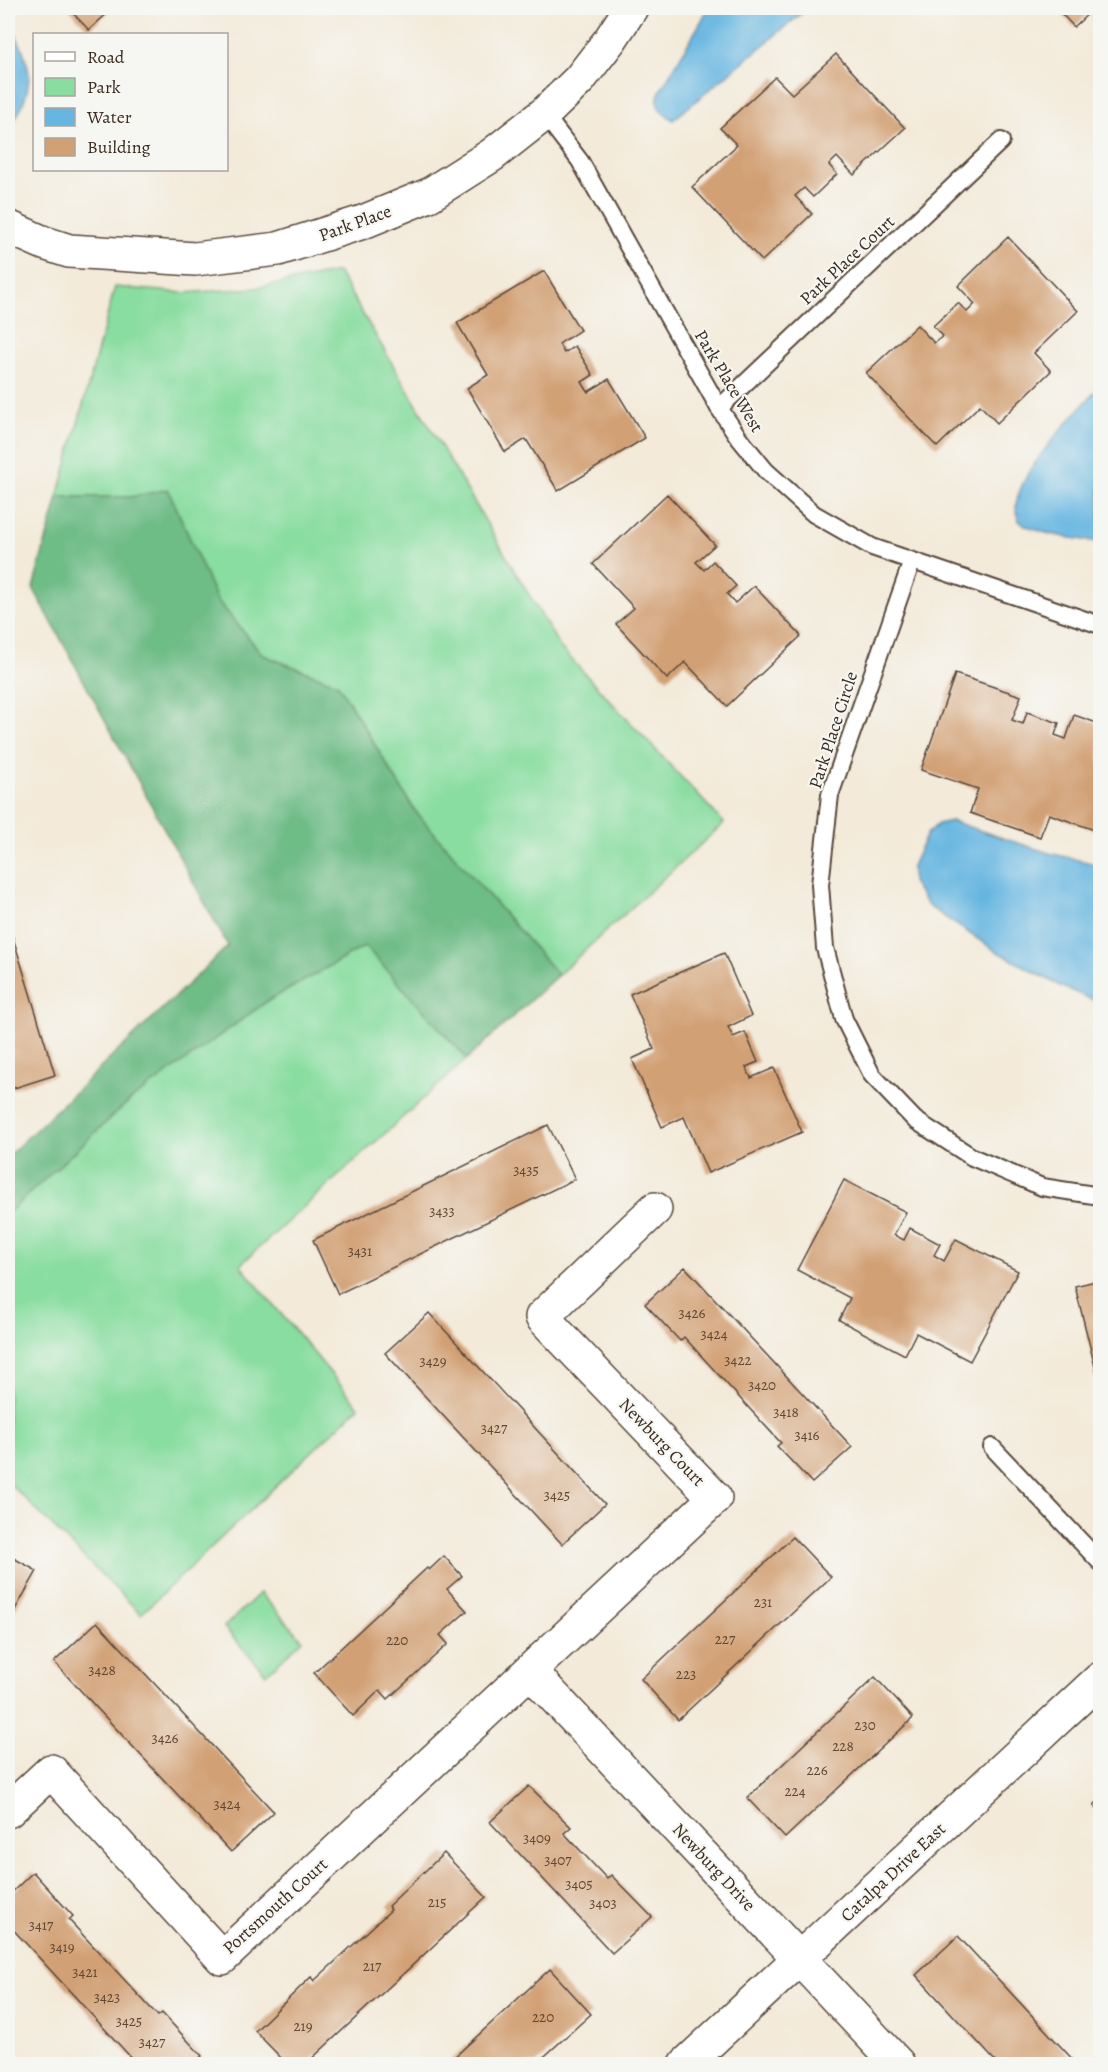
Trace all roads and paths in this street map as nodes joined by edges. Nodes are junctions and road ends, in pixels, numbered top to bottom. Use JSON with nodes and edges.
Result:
{"nodes":[{"id":1,"x":631,"y":8,"type":"edge"},
{"id":2,"x":544,"y":114,"type":"junction"},
{"id":3,"x":1002,"y":141,"type":"dead end"},
{"id":4,"x":8,"y":227,"type":"edge"},
{"id":5,"x":719,"y":408,"type":"junction"},
{"id":6,"x":912,"y":561,"type":"junction"},
{"id":7,"x":1101,"y":625,"type":"edge"},
{"id":8,"x":1101,"y":1196,"type":"edge"},
{"id":9,"x":655,"y":1209,"type":"dead end"},
{"id":10,"x":992,"y":1447,"type":"dead end"},
{"id":11,"x":1101,"y":1562,"type":"edge"},
{"id":12,"x":530,"y":1671,"type":"junction"},
{"id":13,"x":1101,"y":1679,"type":"edge"},
{"id":14,"x":8,"y":1811,"type":"edge"},
{"id":15,"x":800,"y":1959,"type":"junction"},
{"id":16,"x":686,"y":2064,"type":"edge"},
{"id":17,"x":898,"y":2064,"type":"edge"}],
"edges":[{"from":1,"to":2,"type":"street","name":"Park Place"},
{"from":2,"to":4,"type":"street","name":"Park Place"},
{"from":2,"to":5,"type":"lane","name":"Park Place West"},
{"from":3,"to":5,"type":"lane","name":"Park Place Court"},
{"from":5,"to":6,"type":"lane","name":"Park Place West"},
{"from":6,"to":7,"type":"lane","name":"Park Place West"},
{"from":6,"to":8,"type":"lane","name":"Park Place Circle"},
{"from":9,"to":12,"type":"street","name":"Newburg Court"},
{"from":10,"to":11,"type":"lane"},
{"from":12,"to":14,"type":"street","name":"Portsmouth Court"},
{"from":12,"to":15,"type":"street","name":"Newburg Drive"},
{"from":13,"to":15,"type":"street","name":"Catalpa Drive East"},
{"from":15,"to":16,"type":"street","name":"Catalpa Drive East"},
{"from":15,"to":17,"type":"street","name":"Newburg Drive"}]}
